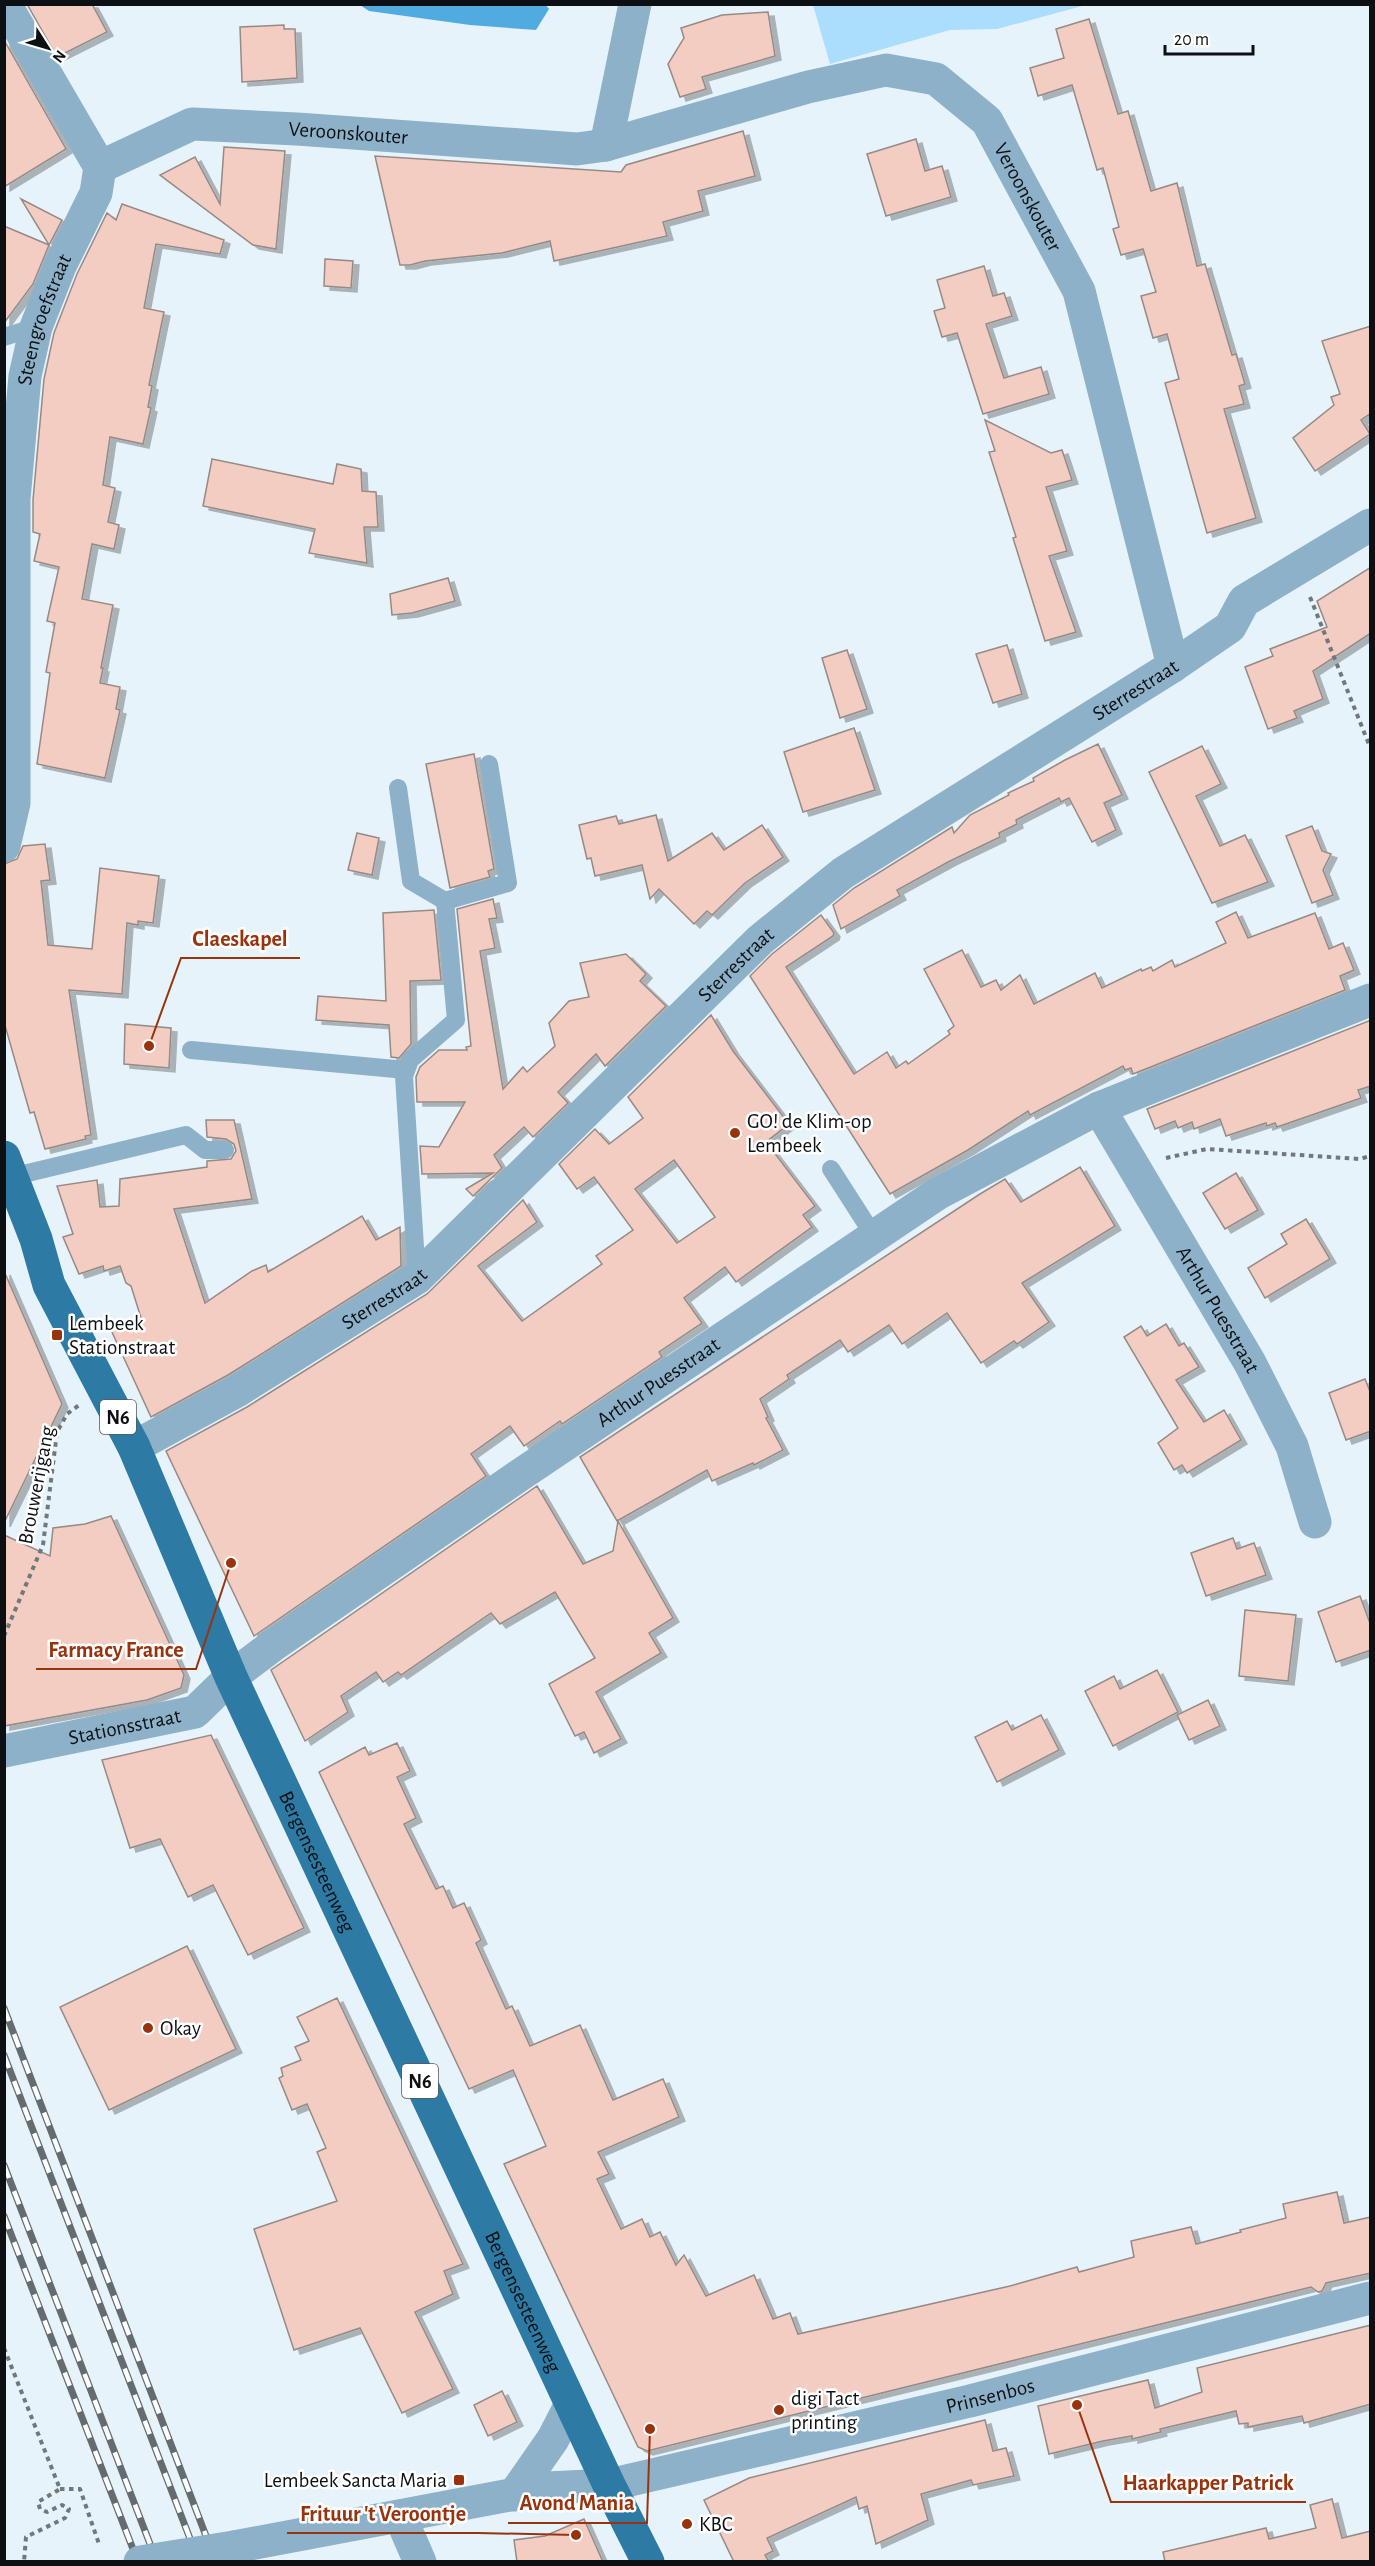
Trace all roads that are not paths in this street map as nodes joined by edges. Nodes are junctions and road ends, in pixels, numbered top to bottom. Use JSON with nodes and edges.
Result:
{"nodes":[{"id":1,"x":5,"y":4,"type":"edge"},
{"id":2,"x":635,"y":4,"type":"edge"},
{"id":3,"x":606,"y":145,"type":"junction"},
{"id":4,"x":99,"y":167,"type":"junction"},
{"id":5,"x":36,"y":327,"type":"junction"},
{"id":6,"x":4,"y":337,"type":"edge"},
{"id":7,"x":1371,"y":525,"type":"edge"},
{"id":8,"x":1173,"y":666,"type":"junction"},
{"id":9,"x":489,"y":764,"type":"dead end"},
{"id":10,"x":398,"y":788,"type":"dead end"},
{"id":11,"x":4,"y":846,"type":"edge"},
{"id":12,"x":446,"y":901,"type":"junction"},
{"id":13,"x":1371,"y":1000,"type":"edge"},
{"id":14,"x":191,"y":1050,"type":"dead end"},
{"id":15,"x":406,"y":1070,"type":"junction"},
{"id":16,"x":1099,"y":1108,"type":"junction"},
{"id":17,"x":225,"y":1150,"type":"dead end"},
{"id":18,"x":8,"y":1167,"type":"edge"},
{"id":19,"x":831,"y":1169,"type":"dead end"},
{"id":20,"x":874,"y":1236,"type":"junction"},
{"id":21,"x":417,"y":1278,"type":"junction"},
{"id":22,"x":134,"y":1447,"type":"junction"},
{"id":23,"x":1315,"y":1522,"type":"dead end"},
{"id":24,"x":231,"y":1677,"type":"junction"},
{"id":25,"x":4,"y":1751,"type":"edge"},
{"id":26,"x":1371,"y":2298,"type":"edge"},
{"id":27,"x":572,"y":2404,"type":"junction"},
{"id":28,"x":609,"y":2485,"type":"junction"},
{"id":29,"x":514,"y":2495,"type":"junction"},
{"id":30,"x":400,"y":2516,"type":"junction"},
{"id":31,"x":140,"y":2562,"type":"edge"},
{"id":32,"x":420,"y":2562,"type":"edge"},
{"id":33,"x":648,"y":2562,"type":"edge"}],
"edges":[{"from":1,"to":4,"type":"street"},
{"from":2,"to":3,"type":"street"},
{"from":3,"to":4,"type":"street","name":"Veroonskouter"},
{"from":3,"to":8,"type":"street","name":"Veroonskouter"},
{"from":4,"to":5,"type":"street","name":"Steengroefstraat"},
{"from":5,"to":6,"type":"lane"},
{"from":5,"to":11,"type":"street","name":"Steengroefstraat"},
{"from":7,"to":8,"type":"street","name":"Sterrestraat"},
{"from":8,"to":21,"type":"street","name":"Sterrestraat"},
{"from":9,"to":12,"type":"lane"},
{"from":10,"to":12,"type":"lane"},
{"from":12,"to":15,"type":"lane"},
{"from":13,"to":16,"type":"street","name":"Arthur Puesstraat"},
{"from":14,"to":15,"type":"lane"},
{"from":15,"to":21,"type":"lane"},
{"from":16,"to":20,"type":"street","name":"Arthur Puesstraat"},
{"from":16,"to":23,"type":"street","name":"Arthur Puesstraat"},
{"from":17,"to":18,"type":"lane"},
{"from":18,"to":22,"type":"main road","name":"Bergensesteenweg","number":"N6"},
{"from":19,"to":20,"type":"lane"},
{"from":20,"to":24,"type":"street","name":"Arthur Puesstraat"},
{"from":21,"to":22,"type":"street","name":"Sterrestraat"},
{"from":22,"to":24,"type":"main road","name":"Bergensesteenweg","number":"N6"},
{"from":24,"to":25,"type":"street","name":"Stationsstraat"},
{"from":24,"to":27,"type":"main road","name":"Bergensesteenweg","number":"N6"},
{"from":26,"to":28,"type":"street","name":"Prinsenbos"},
{"from":27,"to":28,"type":"main road","name":"Bergensesteenweg","number":"N6"},
{"from":27,"to":29,"type":"street"},
{"from":28,"to":29,"type":"street","name":"Prinsenbos"},
{"from":28,"to":33,"type":"main road","name":"Bergensesteenweg","number":"N6"},
{"from":29,"to":30,"type":"street","name":"Prinsenbos"},
{"from":30,"to":31,"type":"street","name":"Prinsenbos","bridge":true},
{"from":30,"to":32,"type":"street"}]}
